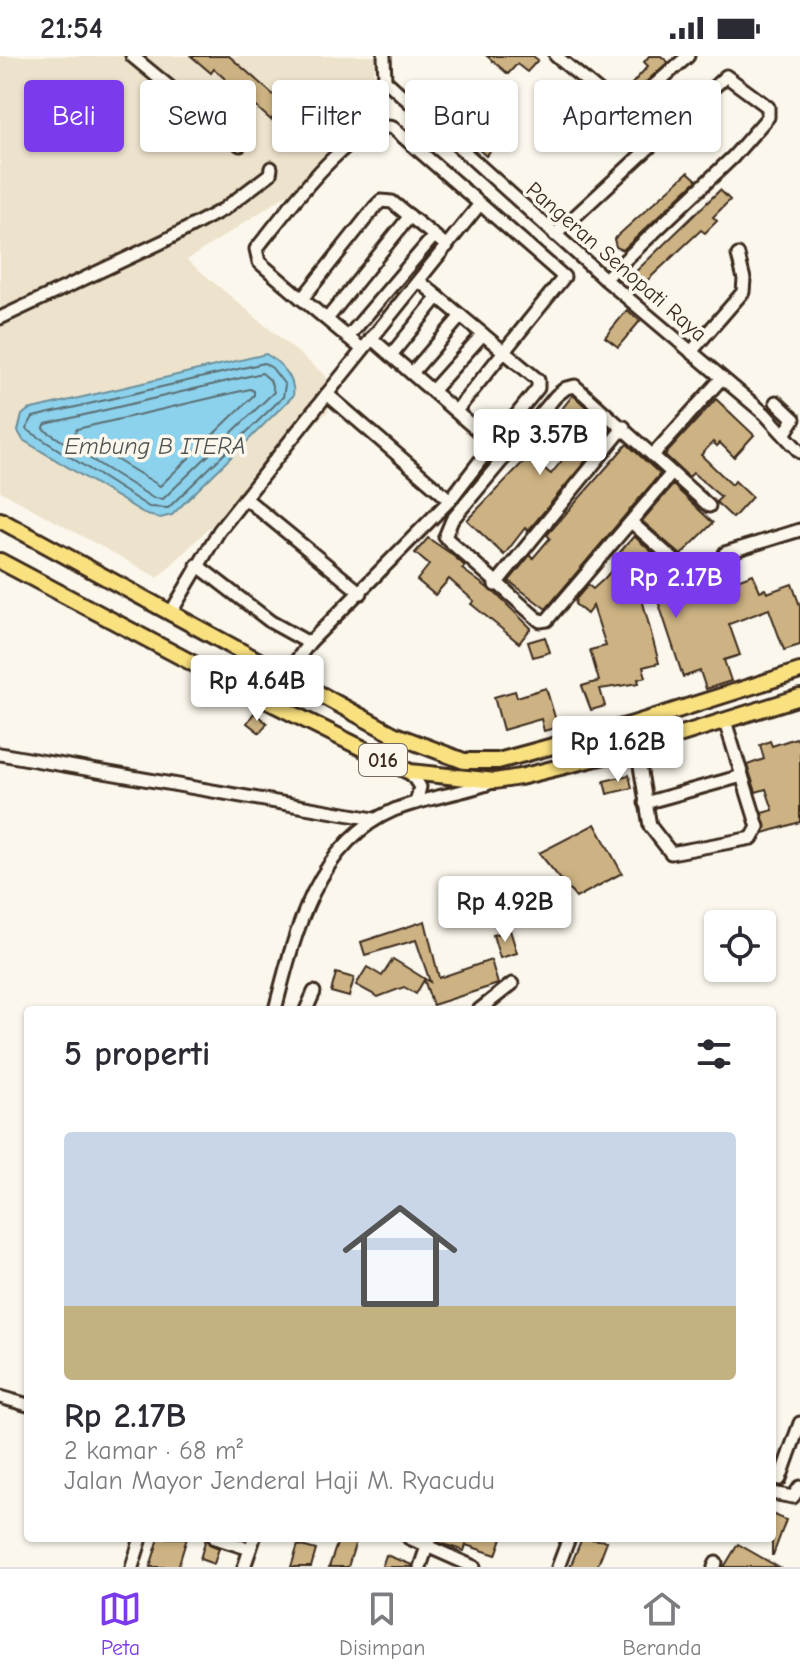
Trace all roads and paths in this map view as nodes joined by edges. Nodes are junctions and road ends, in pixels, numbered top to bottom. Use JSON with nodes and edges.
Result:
{"nodes":[{"id":1,"x":132,"y":56,"type":"edge"},
{"id":2,"x":556,"y":56,"type":"edge"},
{"id":3,"x":688,"y":56,"type":"edge"},
{"id":4,"x":386,"y":58,"type":"edge"},
{"id":5,"x":161,"y":80,"type":"edge"},
{"id":6,"x":271,"y":168,"type":"dead end"},
{"id":7,"x":480,"y":204,"type":"junction"},
{"id":8,"x":410,"y":216,"type":"junction"},
{"id":9,"x":555,"y":235,"type":"junction"},
{"id":10,"x":434,"y":236,"type":"junction"},
{"id":11,"x":447,"y":246,"type":"junction"},
{"id":12,"x":738,"y":255,"type":"dead end"},
{"id":13,"x":605,"y":279,"type":"junction"},
{"id":14,"x":419,"y":281,"type":"junction"},
{"id":15,"x":438,"y":297,"type":"junction"},
{"id":16,"x":302,"y":299,"type":"junction"},
{"id":17,"x":461,"y":316,"type":"junction"},
{"id":18,"x":0,"y":318,"type":"edge"},
{"id":19,"x":327,"y":319,"type":"junction"},
{"id":20,"x":483,"y":334,"type":"junction"},
{"id":21,"x":348,"y":337,"type":"junction"},
{"id":22,"x":371,"y":338,"type":"junction"},
{"id":23,"x":362,"y":349,"type":"junction"},
{"id":24,"x":505,"y":351,"type":"junction"},
{"id":25,"x":691,"y":352,"type":"junction"},
{"id":26,"x":391,"y":355,"type":"junction"},
{"id":27,"x":412,"y":373,"type":"junction"},
{"id":28,"x":722,"y":378,"type":"junction"},
{"id":29,"x":432,"y":391,"type":"junction"},
{"id":30,"x":327,"y":394,"type":"junction"},
{"id":31,"x":776,"y":402,"type":"dead end"},
{"id":32,"x":456,"y":411,"type":"junction"},
{"id":33,"x":624,"y":427,"type":"junction"},
{"id":34,"x":785,"y":433,"type":"junction"},
{"id":35,"x":493,"y":444,"type":"junction"},
{"id":36,"x":800,"y":452,"type":"edge"},
{"id":37,"x":653,"y":455,"type":"junction"},
{"id":38,"x":672,"y":473,"type":"junction"},
{"id":39,"x":245,"y":498,"type":"junction"},
{"id":40,"x":450,"y":500,"type":"junction"},
{"id":41,"x":709,"y":506,"type":"dead end"},
{"id":42,"x":0,"y":520,"type":"edge"},
{"id":43,"x":631,"y":522,"type":"junction"},
{"id":44,"x":800,"y":530,"type":"edge"},
{"id":45,"x":725,"y":553,"type":"dead end"},
{"id":46,"x":674,"y":560,"type":"dead end"},
{"id":47,"x":0,"y":561,"type":"edge"},
{"id":48,"x":197,"y":565,"type":"junction"},
{"id":49,"x":495,"y":585,"type":"junction"},
{"id":50,"x":361,"y":593,"type":"junction"},
{"id":51,"x":170,"y":614,"type":"junction"},
{"id":52,"x":309,"y":643,"type":"junction"},
{"id":53,"x":800,"y":671,"type":"edge"},
{"id":54,"x":286,"y":675,"type":"junction"},
{"id":55,"x":800,"y":697,"type":"edge"},
{"id":56,"x":725,"y":721,"type":"junction"},
{"id":57,"x":630,"y":725,"type":"junction"},
{"id":58,"x":637,"y":748,"type":"junction"},
{"id":59,"x":0,"y":754,"type":"edge"},
{"id":60,"x":410,"y":772,"type":"junction"},
{"id":61,"x":742,"y":776,"type":"junction"},
{"id":62,"x":495,"y":781,"type":"junction"},
{"id":63,"x":416,"y":803,"type":"junction"},
{"id":64,"x":645,"y":803,"type":"junction"},
{"id":65,"x":374,"y":819,"type":"junction"},
{"id":66,"x":512,"y":984,"type":"dead end"},
{"id":67,"x":314,"y":992,"type":"dead end"},
{"id":68,"x":276,"y":1006,"type":"edge"},
{"id":69,"x":308,"y":1006,"type":"edge"},
{"id":70,"x":484,"y":1006,"type":"edge"},
{"id":71,"x":0,"y":1397,"type":"edge"},
{"id":72,"x":24,"y":1404,"type":"edge"},
{"id":73,"x":800,"y":1423,"type":"edge"},
{"id":74,"x":798,"y":1437,"type":"edge"},
{"id":75,"x":780,"y":1479,"type":"dead end"},
{"id":76,"x":800,"y":1487,"type":"edge"},
{"id":77,"x":776,"y":1494,"type":"edge"},
{"id":78,"x":140,"y":1542,"type":"edge"},
{"id":79,"x":429,"y":1542,"type":"edge"},
{"id":80,"x":567,"y":1542,"type":"edge"},
{"id":81,"x":252,"y":1544,"type":"edge"},
{"id":82,"x":132,"y":1567,"type":"edge"},
{"id":83,"x":244,"y":1567,"type":"edge"},
{"id":84,"x":420,"y":1567,"type":"edge"},
{"id":85,"x":474,"y":1567,"type":"edge"},
{"id":86,"x":558,"y":1567,"type":"edge"}],
"edges":[{"from":1,"to":5,"type":"street"},
{"from":2,"to":3,"type":"street"},
{"from":4,"to":9,"type":"street","name":"Pangeran Senopati Raya"},
{"from":6,"to":18,"type":"street"},
{"from":7,"to":11,"type":"street"},
{"from":7,"to":16,"type":"street"},
{"from":7,"to":24,"type":"street"},
{"from":8,"to":10,"type":"street"},
{"from":8,"to":16,"type":"street"},
{"from":8,"to":19,"type":"street"},
{"from":9,"to":13,"type":"street","name":"Pangeran Senopati Raya"},
{"from":9,"to":13,"type":"street"},
{"from":10,"to":11,"type":"street"},
{"from":10,"to":21,"type":"street"},
{"from":11,"to":14,"type":"street"},
{"from":12,"to":25,"type":"street"},
{"from":13,"to":25,"type":"street","name":"Pangeran Senopati Raya"},
{"from":14,"to":15,"type":"street"},
{"from":14,"to":22,"type":"street"},
{"from":15,"to":17,"type":"street"},
{"from":15,"to":26,"type":"street"},
{"from":16,"to":19,"type":"street"},
{"from":17,"to":20,"type":"street"},
{"from":17,"to":27,"type":"street"},
{"from":19,"to":21,"type":"street"},
{"from":20,"to":24,"type":"street"},
{"from":20,"to":29,"type":"street"},
{"from":21,"to":23,"type":"street"},
{"from":22,"to":23,"type":"street"},
{"from":22,"to":26,"type":"street"},
{"from":23,"to":30,"type":"street"},
{"from":24,"to":32,"type":"street"},
{"from":24,"to":35,"type":"street"},
{"from":25,"to":28,"type":"street","name":"Pangeran Senopati Raya"},
{"from":26,"to":27,"type":"street"},
{"from":27,"to":29,"type":"street"},
{"from":28,"to":34,"type":"street","name":"Pangeran Senopati Raya"},
{"from":28,"to":37,"type":"street"},
{"from":29,"to":32,"type":"street"},
{"from":30,"to":39,"type":"street"},
{"from":30,"to":40,"type":"street"},
{"from":31,"to":34,"type":"street"},
{"from":32,"to":35,"type":"street"},
{"from":33,"to":37,"type":"street"},
{"from":33,"to":49,"type":"street"},
{"from":33,"to":49,"type":"street"},
{"from":34,"to":36,"type":"street","name":"Pangeran Senopati Raya"},
{"from":35,"to":40,"type":"street"},
{"from":37,"to":38,"type":"street"},
{"from":38,"to":41,"type":"street"},
{"from":38,"to":43,"type":"street"},
{"from":39,"to":48,"type":"street"},
{"from":39,"to":50,"type":"street"},
{"from":40,"to":50,"type":"street"},
{"from":42,"to":51,"type":"main road","number":"016"},
{"from":43,"to":46,"type":"street"},
{"from":43,"to":49,"type":"street"},
{"from":44,"to":45,"type":"street"},
{"from":47,"to":60,"type":"main road","number":"016"},
{"from":48,"to":51,"type":"street"},
{"from":48,"to":52,"type":"street"},
{"from":50,"to":52,"type":"street"},
{"from":51,"to":54,"type":"main road","number":"016"},
{"from":52,"to":54,"type":"street"},
{"from":53,"to":57,"type":"main road","number":"016"},
{"from":54,"to":57,"type":"main road","number":"016"},
{"from":55,"to":56,"type":"main road","number":"016"},
{"from":56,"to":58,"type":"main road","number":"016"},
{"from":56,"to":61,"type":"street"},
{"from":57,"to":58,"type":"main road"},
{"from":58,"to":62,"type":"main road","number":"016"},
{"from":58,"to":64,"type":"street"},
{"from":59,"to":65,"type":"street"},
{"from":60,"to":62,"type":"main road","number":"016"},
{"from":60,"to":63,"type":"street"},
{"from":61,"to":64,"type":"street"},
{"from":61,"to":64,"type":"street"},
{"from":62,"to":63,"type":"street"},
{"from":63,"to":65,"type":"street"},
{"from":65,"to":68,"type":"street"},
{"from":66,"to":70,"type":"street"},
{"from":67,"to":69,"type":"street"},
{"from":71,"to":72,"type":"street"},
{"from":73,"to":74,"type":"street"},
{"from":74,"to":75,"type":"street"},
{"from":76,"to":77,"type":"street"},
{"from":78,"to":82,"type":"street"},
{"from":79,"to":84,"type":"street"},
{"from":79,"to":85,"type":"street"},
{"from":80,"to":86,"type":"street"},
{"from":81,"to":83,"type":"street"}]}
